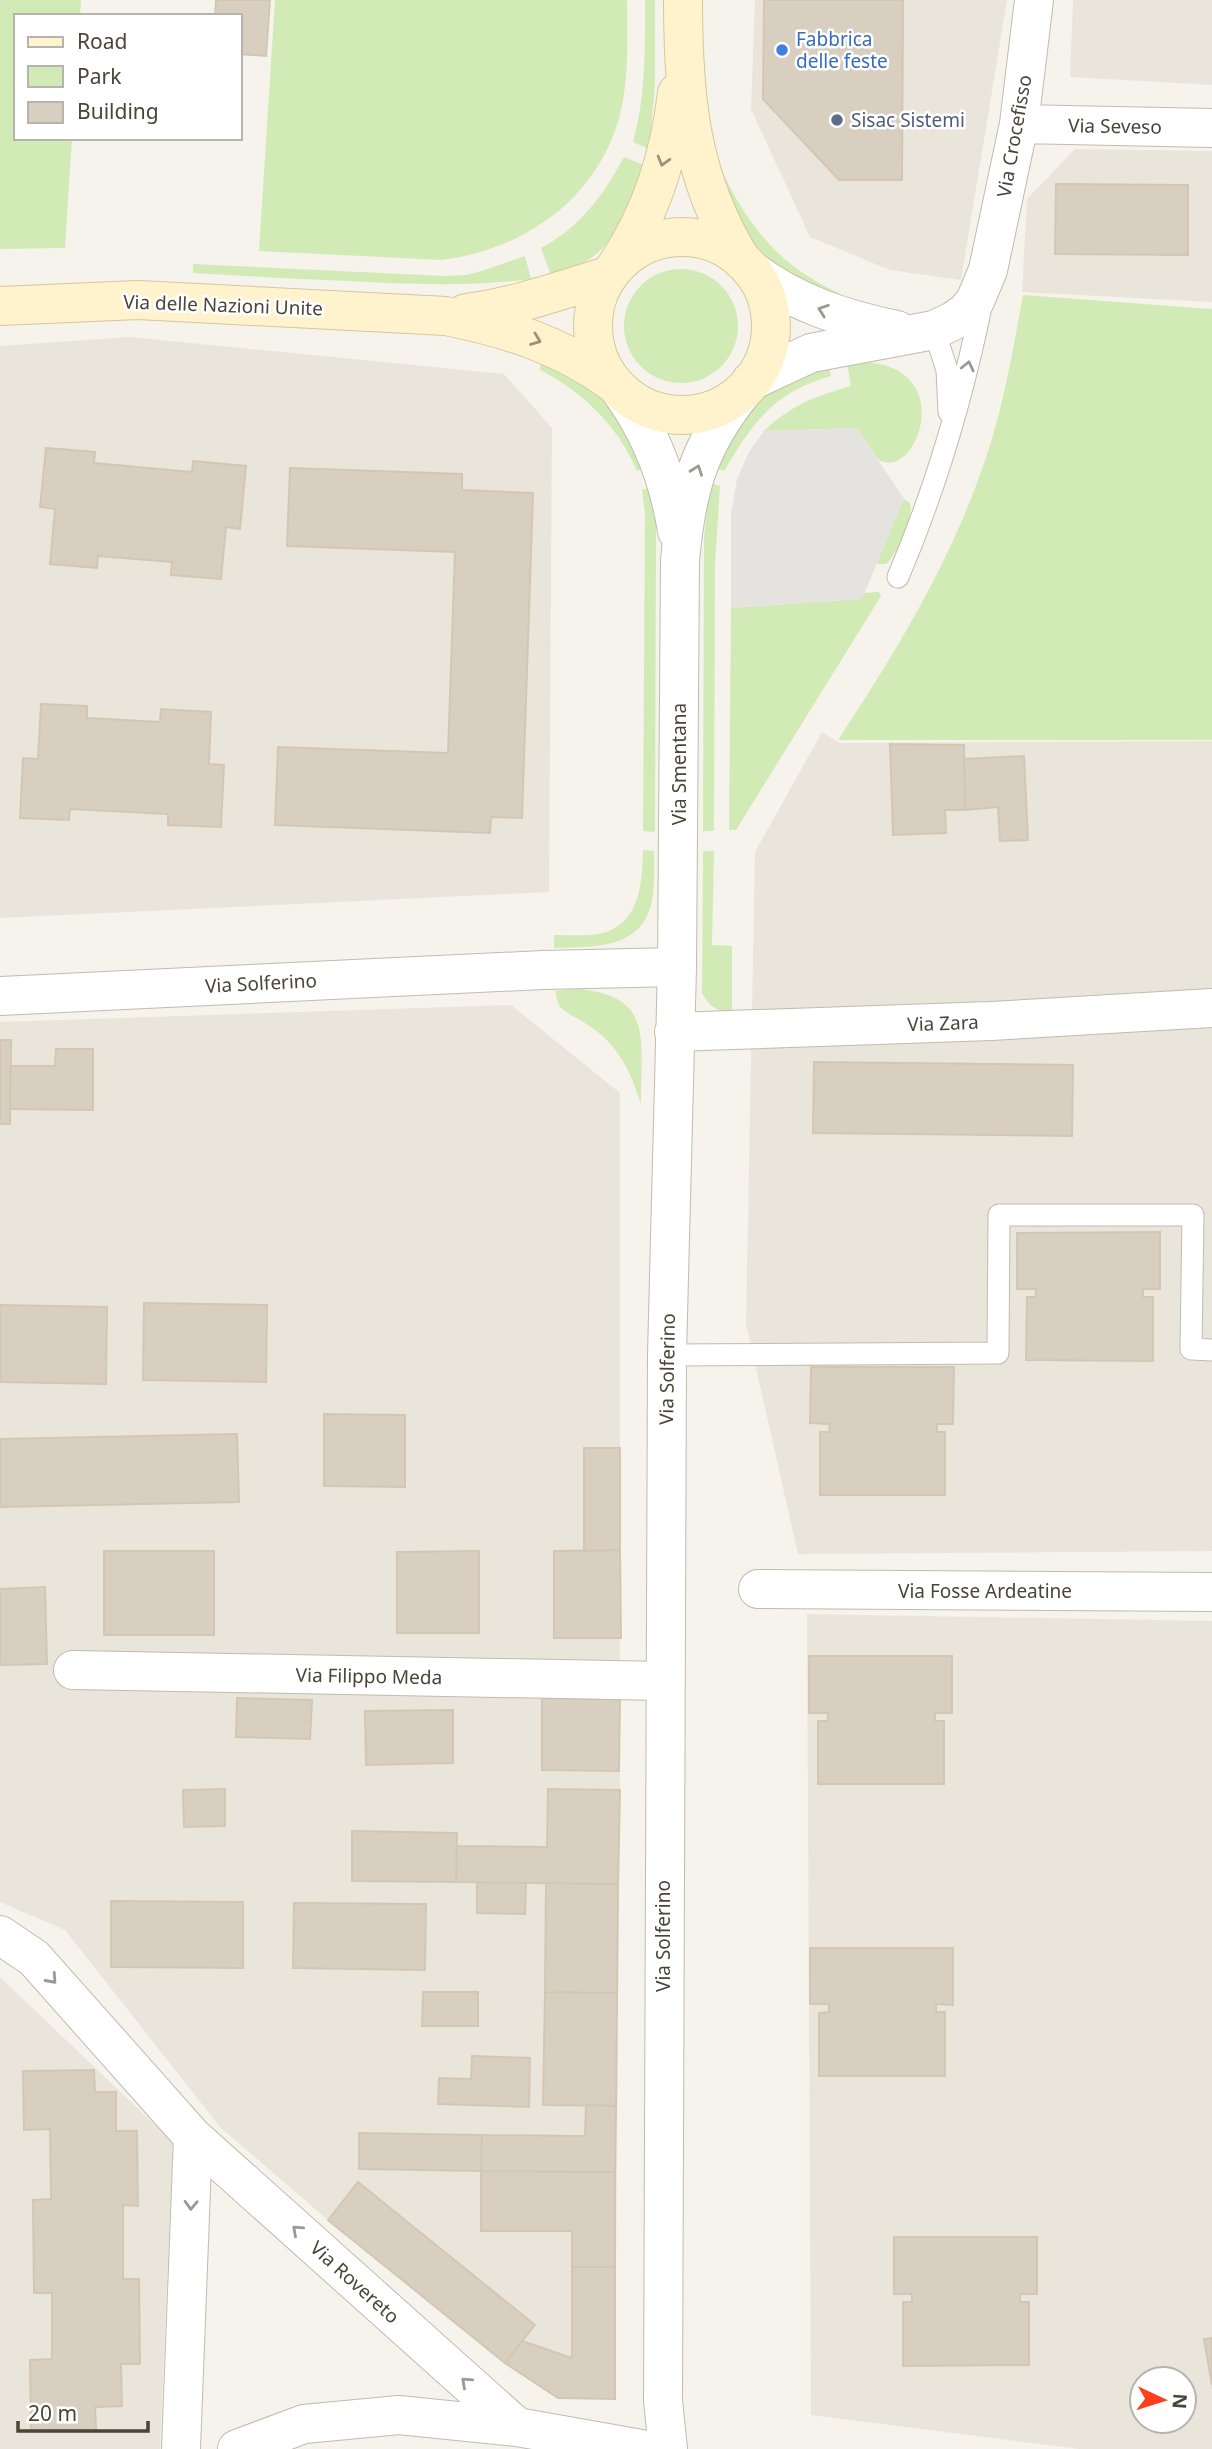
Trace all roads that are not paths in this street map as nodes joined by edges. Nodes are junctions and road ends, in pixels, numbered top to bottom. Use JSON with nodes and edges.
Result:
{"nodes":[{"id":1,"x":683,"y":0,"type":"edge"},
{"id":2,"x":1034,"y":0,"type":"edge"},
{"id":3,"x":683,"y":46,"type":"junction"},
{"id":4,"x":1019,"y":124,"type":"junction"},
{"id":5,"x":1212,"y":128,"type":"edge"},
{"id":6,"x":746,"y":265,"type":"junction"},
{"id":7,"x":988,"y":270,"type":"junction"},
{"id":8,"x":611,"y":272,"type":"junction"},
{"id":9,"x":0,"y":306,"type":"edge"},
{"id":10,"x":446,"y":316,"type":"junction"},
{"id":11,"x":923,"y":331,"type":"junction"},
{"id":12,"x":747,"y":386,"type":"junction"},
{"id":13,"x":617,"y":387,"type":"junction"},
{"id":14,"x":943,"y":456,"type":"junction"},
{"id":15,"x":680,"y":561,"type":"junction"},
{"id":16,"x":898,"y":577,"type":"dead end"},
{"id":17,"x":677,"y":967,"type":"junction"},
{"id":18,"x":0,"y":996,"type":"edge"},
{"id":19,"x":1212,"y":1008,"type":"edge"},
{"id":20,"x":674,"y":1032,"type":"junction"},
{"id":21,"x":1212,"y":1349,"type":"edge"},
{"id":22,"x":667,"y":1355,"type":"junction"},
{"id":23,"x":758,"y":1589,"type":"dead end"},
{"id":24,"x":1212,"y":1592,"type":"edge"},
{"id":25,"x":73,"y":1671,"type":"dead end"},
{"id":26,"x":664,"y":1681,"type":"junction"},
{"id":27,"x":0,"y":1935,"type":"edge"},
{"id":28,"x":194,"y":2137,"type":"junction"},
{"id":29,"x":517,"y":2427,"type":"junction"},
{"id":30,"x":181,"y":2449,"type":"edge"},
{"id":31,"x":237,"y":2449,"type":"edge"},
{"id":32,"x":641,"y":2449,"type":"edge"},
{"id":33,"x":668,"y":2449,"type":"edge"}],
"edges":[{"from":1,"to":3,"type":"street"},
{"from":2,"to":4,"type":"street","name":"Via Crocefisso"},
{"from":3,"to":6,"type":"street"},
{"from":3,"to":8,"type":"street","one_way":true},
{"from":4,"to":5,"type":"street","name":"Via Seveso"},
{"from":4,"to":7,"type":"street","name":"Via Crocefisso"},
{"from":6,"to":8,"type":"street"},
{"from":11,"to":6,"type":"street","one_way":true},
{"from":6,"to":12,"type":"street"},
{"from":7,"to":11,"type":"street","name":"Via Crocefisso"},
{"from":14,"to":7,"type":"lane","name":"Via Crocefisso","one_way":true},
{"from":8,"to":10,"type":"street"},
{"from":8,"to":13,"type":"street"},
{"from":9,"to":10,"type":"street","name":"Via delle Nazioni Unite"},
{"from":10,"to":13,"type":"street","one_way":true},
{"from":11,"to":12,"type":"street","name":"Via Crocefisso"},
{"from":11,"to":14,"type":"lane","name":"Via Crocefisso"},
{"from":12,"to":13,"type":"street"},
{"from":15,"to":12,"type":"street","name":"Via Smentana","one_way":true},
{"from":13,"to":15,"type":"street","name":"Via Smentana"},
{"from":14,"to":16,"type":"lane","name":"Via Crocefisso"},
{"from":15,"to":17,"type":"street","name":"Via Smentana"},
{"from":17,"to":18,"type":"street","name":"Via Solferino"},
{"from":17,"to":20,"type":"street","name":"Via Solferino"},
{"from":19,"to":20,"type":"street","name":"Via Zara"},
{"from":20,"to":22,"type":"street","name":"Via Solferino"},
{"from":21,"to":22,"type":"lane"},
{"from":22,"to":26,"type":"street","name":"Via Solferino"},
{"from":23,"to":24,"type":"street","name":"Via Fosse Ardeatine"},
{"from":25,"to":26,"type":"street","name":"Via Filippo Meda"},
{"from":26,"to":33,"type":"street","name":"Via Solferino"},
{"from":27,"to":28,"type":"street","name":"Via Rovereto","one_way":true},
{"from":29,"to":28,"type":"street","name":"Via Rovereto","one_way":true},
{"from":28,"to":30,"type":"street","one_way":true},
{"from":29,"to":31,"type":"street"},
{"from":29,"to":32,"type":"street"}]}
